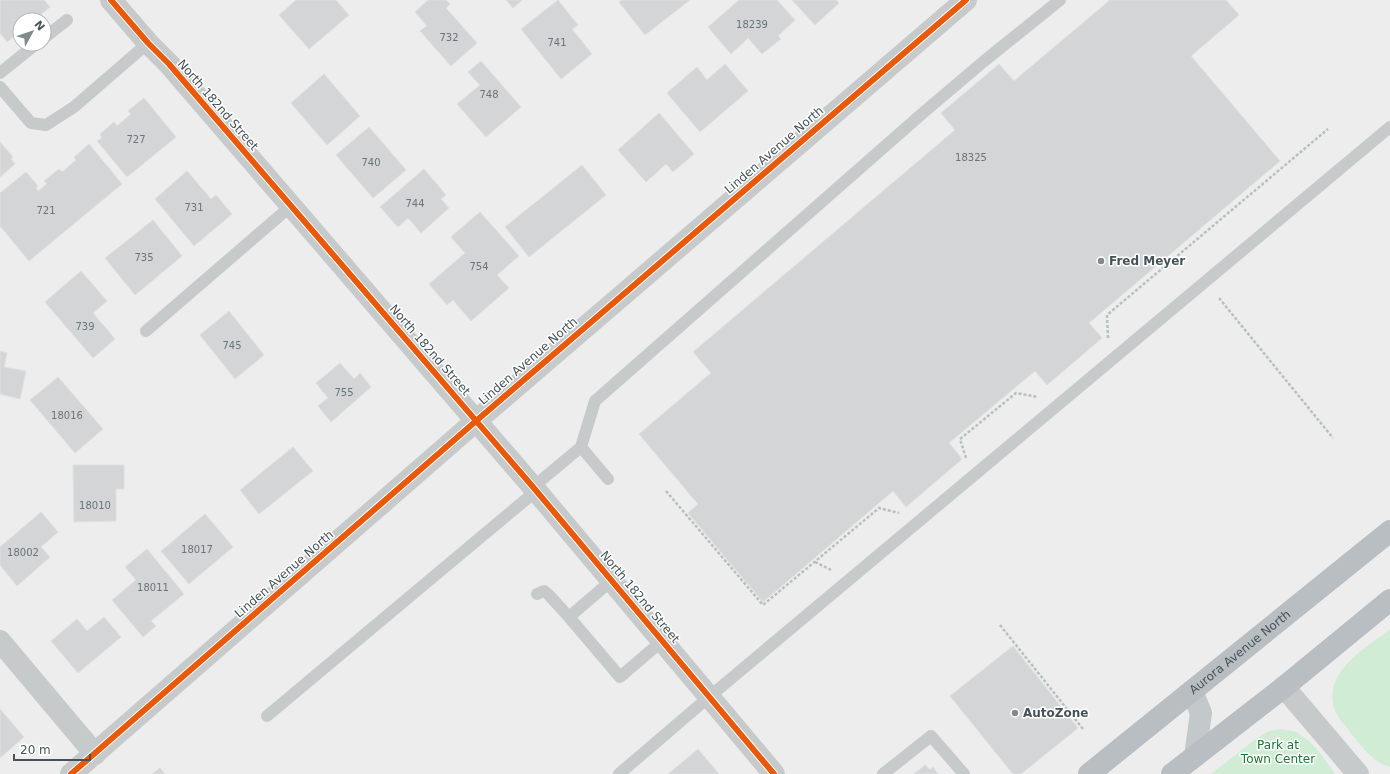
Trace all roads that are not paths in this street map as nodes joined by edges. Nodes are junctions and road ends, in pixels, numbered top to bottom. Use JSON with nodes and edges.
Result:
{"nodes":[{"id":1,"x":111,"y":0,"type":"edge"},
{"id":2,"x":1060,"y":0,"type":"edge"},
{"id":3,"x":954,"y":4,"type":"edge"},
{"id":4,"x":67,"y":20,"type":"dead end"},
{"id":5,"x":52,"y":32,"type":"edge"},
{"id":6,"x":148,"y":43,"type":"junction"},
{"id":7,"x":26,"y":52,"type":"edge"},
{"id":8,"x":0,"y":73,"type":"edge"},
{"id":9,"x":0,"y":87,"type":"edge"},
{"id":10,"x":1390,"y":127,"type":"edge"},
{"id":11,"x":291,"y":206,"type":"junction"},
{"id":12,"x":146,"y":330,"type":"dead end"},
{"id":13,"x":476,"y":421,"type":"junction"},
{"id":14,"x":581,"y":447,"type":"junction"},
{"id":15,"x":608,"y":479,"type":"dead end"},
{"id":16,"x":534,"y":489,"type":"junction"},
{"id":17,"x":1390,"y":531,"type":"edge"},
{"id":18,"x":611,"y":580,"type":"junction"},
{"id":19,"x":537,"y":594,"type":"dead end"},
{"id":20,"x":1390,"y":600,"type":"edge"},
{"id":21,"x":569,"y":617,"type":"junction"},
{"id":22,"x":0,"y":641,"type":"edge"},
{"id":23,"x":662,"y":641,"type":"junction"},
{"id":24,"x":1284,"y":687,"type":"junction"},
{"id":25,"x":1192,"y":691,"type":"junction"},
{"id":26,"x":709,"y":696,"type":"junction"},
{"id":27,"x":267,"y":716,"type":"dead end"},
{"id":28,"x":95,"y":754,"type":"junction"},
{"id":29,"x":1195,"y":756,"type":"junction"},
{"id":30,"x":71,"y":774,"type":"edge"},
{"id":31,"x":620,"y":774,"type":"edge"},
{"id":32,"x":774,"y":774,"type":"edge"},
{"id":33,"x":883,"y":774,"type":"edge"},
{"id":34,"x":964,"y":774,"type":"edge"},
{"id":35,"x":1089,"y":774,"type":"edge"},
{"id":36,"x":1172,"y":774,"type":"edge"},
{"id":37,"x":1358,"y":774,"type":"edge"}],
"edges":[{"from":1,"to":6,"type":"street","name":"North 182nd Street"},
{"from":2,"to":14,"type":"lane"},
{"from":3,"to":13,"type":"street","name":"Linden Avenue North"},
{"from":4,"to":5,"type":"lane"},
{"from":6,"to":9,"type":"lane"},
{"from":6,"to":11,"type":"street","name":"North 182nd Street"},
{"from":7,"to":8,"type":"lane"},
{"from":10,"to":26,"type":"lane"},
{"from":11,"to":12,"type":"lane"},
{"from":11,"to":13,"type":"street","name":"North 182nd Street"},
{"from":13,"to":16,"type":"street","name":"North 182nd Street"},
{"from":13,"to":28,"type":"street","name":"Linden Avenue North"},
{"from":14,"to":15,"type":"lane"},
{"from":14,"to":16,"type":"lane"},
{"from":16,"to":18,"type":"street","name":"North 182nd Street"},
{"from":16,"to":27,"type":"lane"},
{"from":17,"to":25,"type":"highway","name":"Aurora Avenue North"},
{"from":18,"to":21,"type":"lane"},
{"from":18,"to":23,"type":"street","name":"North 182nd Street"},
{"from":19,"to":21,"type":"lane"},
{"from":20,"to":24,"type":"highway"},
{"from":21,"to":23,"type":"lane"},
{"from":22,"to":28,"type":"street"},
{"from":23,"to":26,"type":"street","name":"North 182nd Street"},
{"from":24,"to":29,"type":"highway"},
{"from":24,"to":37,"type":"street"},
{"from":25,"to":29,"type":"main road"},
{"from":25,"to":35,"type":"highway","name":"Aurora Avenue North"},
{"from":26,"to":31,"type":"lane"},
{"from":26,"to":32,"type":"street","name":"North 182nd Street"},
{"from":28,"to":30,"type":"street","name":"Linden Avenue North"},
{"from":29,"to":36,"type":"highway"},
{"from":33,"to":34,"type":"lane"}]}
